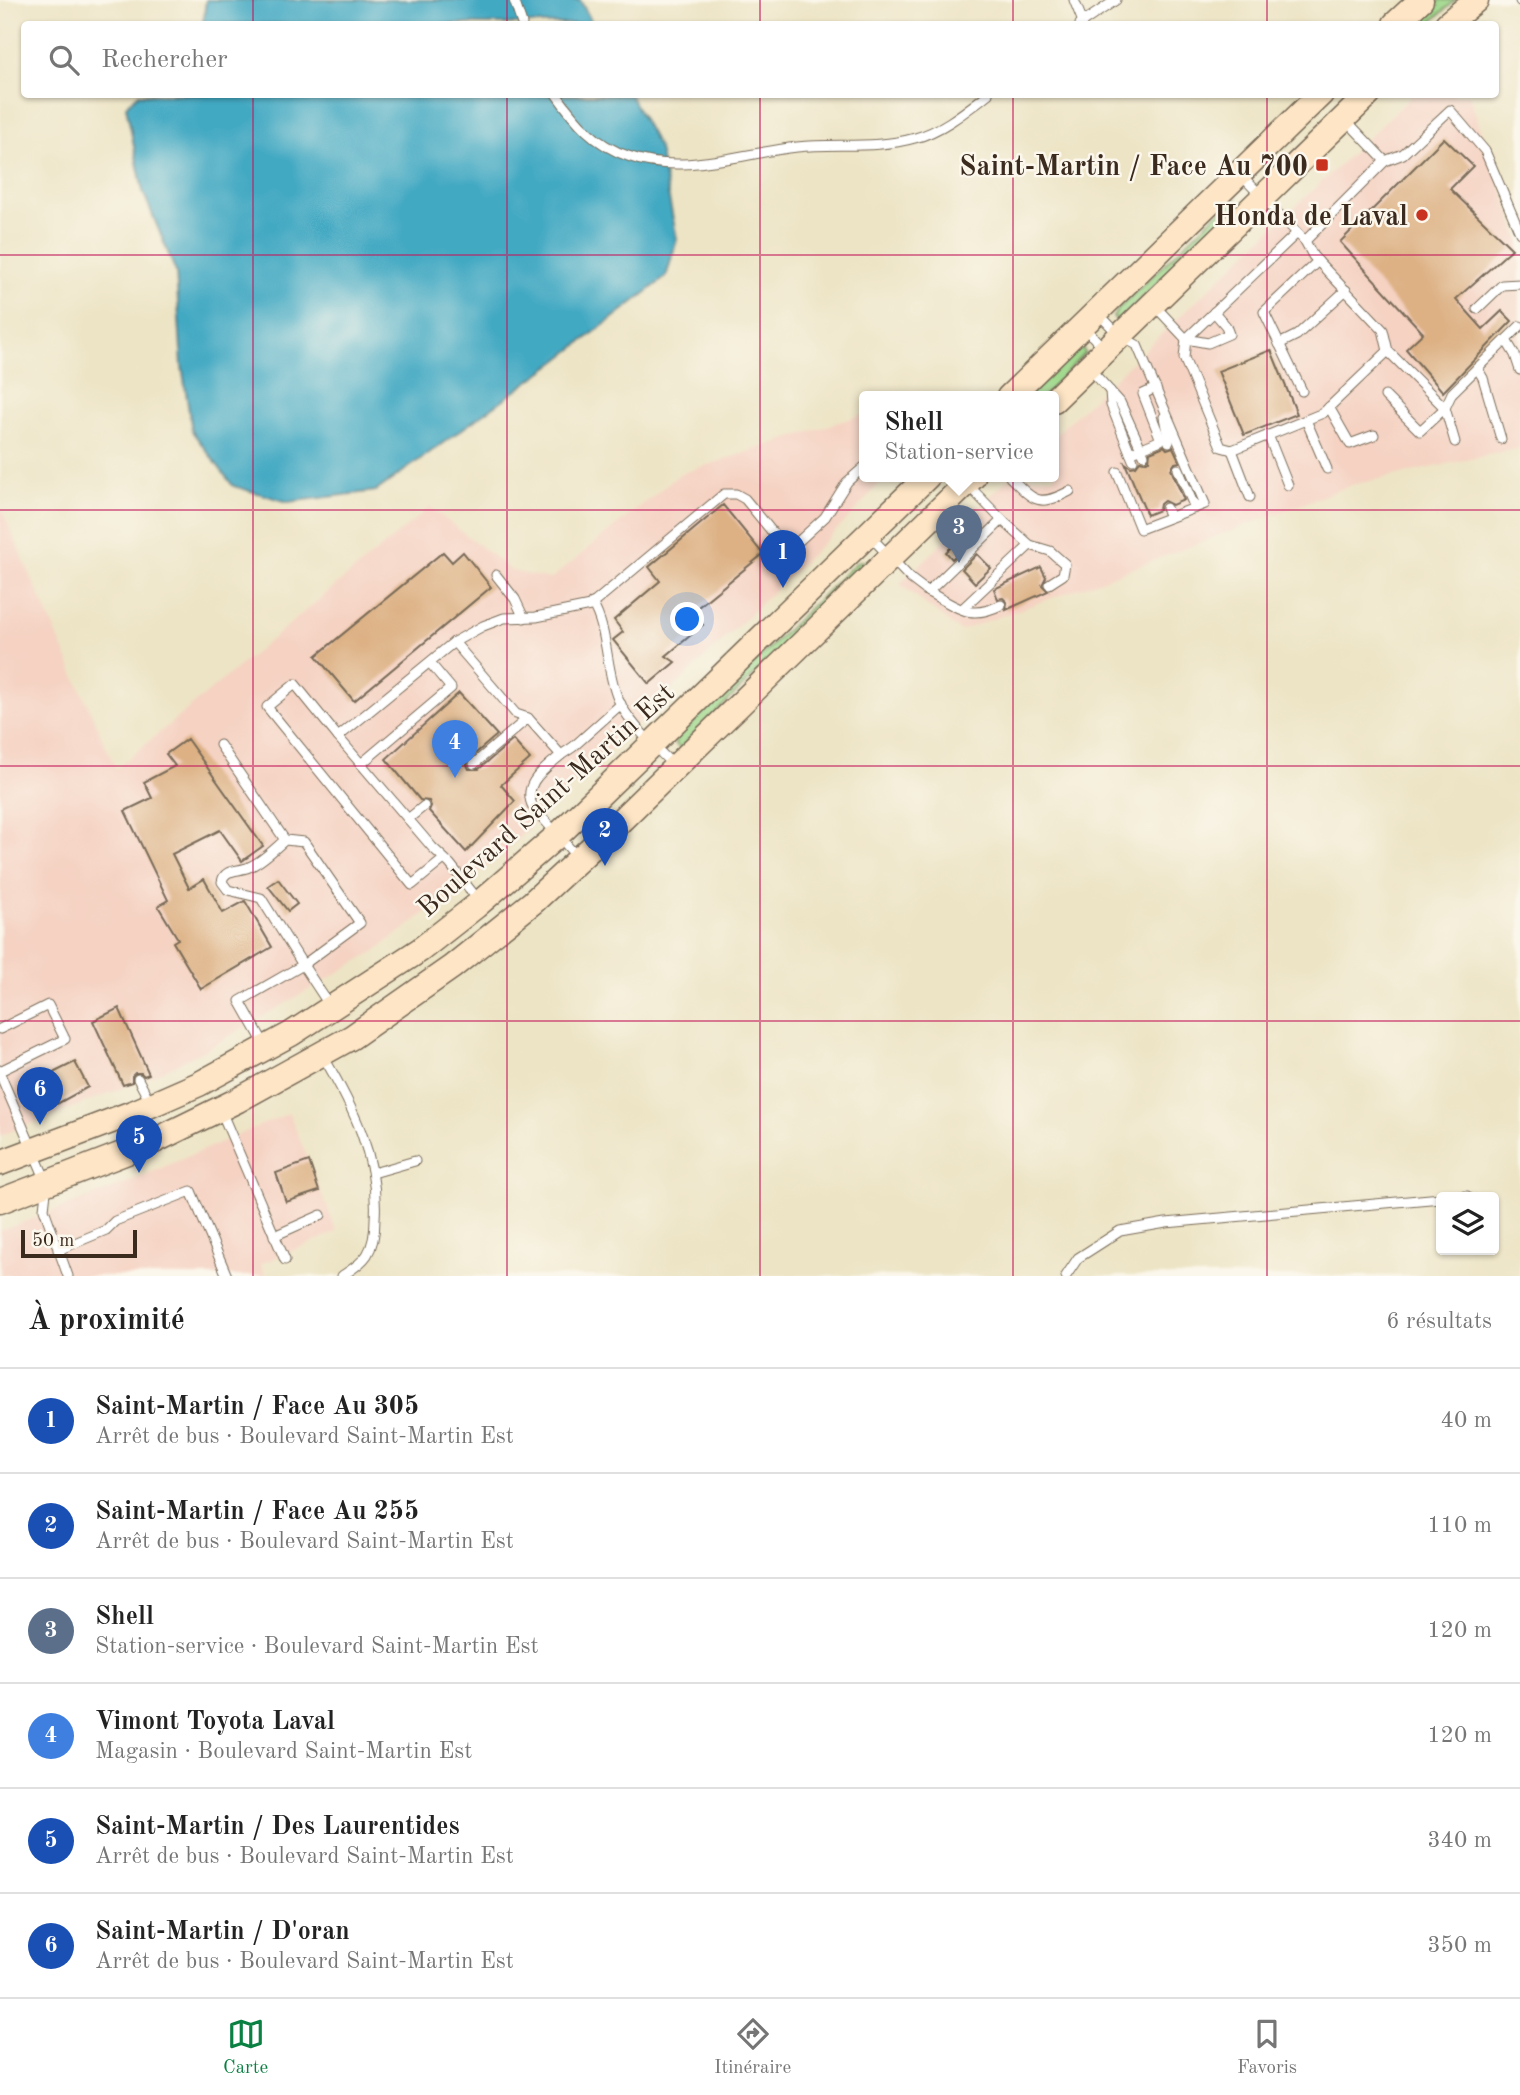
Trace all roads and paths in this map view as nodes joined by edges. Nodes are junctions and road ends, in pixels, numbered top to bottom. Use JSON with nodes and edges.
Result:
{"nodes":[{"id":1,"x":514,"y":0,"type":"edge"},
{"id":2,"x":1074,"y":0,"type":"edge"},
{"id":3,"x":1116,"y":0,"type":"edge"},
{"id":4,"x":1421,"y":0,"type":"edge"},
{"id":5,"x":1476,"y":0,"type":"edge"},
{"id":6,"x":521,"y":21,"type":"edge"},
{"id":7,"x":1080,"y":21,"type":"edge"},
{"id":8,"x":1084,"y":21,"type":"edge"},
{"id":9,"x":1398,"y":21,"type":"edge"},
{"id":10,"x":1451,"y":21,"type":"edge"},
{"id":11,"x":559,"y":98,"type":"edge"},
{"id":12,"x":982,"y":98,"type":"edge"},
{"id":13,"x":1317,"y":98,"type":"edge"},
{"id":14,"x":1365,"y":98,"type":"edge"},
{"id":15,"x":1344,"y":118,"type":"junction"},
{"id":16,"x":1385,"y":161,"type":"junction"},
{"id":17,"x":1239,"y":173,"type":"junction"},
{"id":18,"x":1262,"y":197,"type":"junction"},
{"id":19,"x":1297,"y":233,"type":"junction"},
{"id":20,"x":1520,"y":233,"type":"edge"},
{"id":21,"x":1305,"y":241,"type":"junction"},
{"id":22,"x":1318,"y":261,"type":"junction"},
{"id":23,"x":1520,"y":284,"type":"edge"},
{"id":24,"x":1346,"y":290,"type":"junction"},
{"id":25,"x":1152,"y":304,"type":"junction"},
{"id":26,"x":1477,"y":309,"type":"dead end"},
{"id":27,"x":1214,"y":312,"type":"junction"},
{"id":28,"x":1090,"y":318,"type":"junction"},
{"id":29,"x":1520,"y":326,"type":"edge"},
{"id":30,"x":1186,"y":339,"type":"junction"},
{"id":31,"x":1506,"y":340,"type":"junction"},
{"id":32,"x":1279,"y":344,"type":"junction"},
{"id":33,"x":1388,"y":351,"type":"junction"},
{"id":34,"x":1103,"y":361,"type":"junction"},
{"id":35,"x":1477,"y":368,"type":"junction"},
{"id":36,"x":1520,"y":370,"type":"edge"},
{"id":37,"x":1156,"y":388,"type":"junction"},
{"id":38,"x":1015,"y":391,"type":"edge"},
{"id":39,"x":1110,"y":391,"type":"junction"},
{"id":40,"x":1302,"y":391,"type":"dead end"},
{"id":41,"x":1059,"y":396,"type":"edge"},
{"id":42,"x":1385,"y":396,"type":"dead end"},
{"id":43,"x":1161,"y":401,"type":"junction"},
{"id":44,"x":1329,"y":407,"type":"junction"},
{"id":45,"x":1445,"y":408,"type":"junction"},
{"id":46,"x":1307,"y":420,"type":"junction"},
{"id":47,"x":1268,"y":435,"type":"junction"},
{"id":48,"x":1374,"y":435,"type":"dead end"},
{"id":49,"x":1501,"y":439,"type":"dead end"},
{"id":50,"x":1169,"y":442,"type":"dead end"},
{"id":51,"x":1455,"y":442,"type":"dead end"},
{"id":52,"x":1232,"y":450,"type":"junction"},
{"id":53,"x":1143,"y":451,"type":"junction"},
{"id":54,"x":1178,"y":469,"type":"dead end"},
{"id":55,"x":1327,"y":469,"type":"dead end"},
{"id":56,"x":859,"y":471,"type":"edge"},
{"id":57,"x":1117,"y":472,"type":"dead end"},
{"id":58,"x":923,"y":482,"type":"edge"},
{"id":59,"x":969,"y":482,"type":"edge"},
{"id":60,"x":971,"y":482,"type":"edge"},
{"id":61,"x":1016,"y":482,"type":"edge"},
{"id":62,"x":1288,"y":485,"type":"dead end"},
{"id":63,"x":1070,"y":491,"type":"dead end"},
{"id":64,"x":1250,"y":497,"type":"dead end"},
{"id":65,"x":1166,"y":508,"type":"dead end"},
{"id":66,"x":1195,"y":508,"type":"junction"},
{"id":67,"x":1170,"y":517,"type":"junction"},
{"id":68,"x":1002,"y":520,"type":"junction"},
{"id":69,"x":869,"y":535,"type":"junction"},
{"id":70,"x":1030,"y":545,"type":"junction"},
{"id":71,"x":891,"y":558,"type":"junction"},
{"id":72,"x":496,"y":575,"type":"dead end"},
{"id":73,"x":1049,"y":584,"type":"dead end"},
{"id":74,"x":928,"y":592,"type":"junction"},
{"id":75,"x":592,"y":603,"type":"junction"},
{"id":76,"x":1001,"y":605,"type":"dead end"},
{"id":77,"x":962,"y":609,"type":"junction"},
{"id":78,"x":524,"y":618,"type":"junction"},
{"id":79,"x":454,"y":642,"type":"junction"},
{"id":80,"x":429,"y":663,"type":"junction"},
{"id":81,"x":621,"y":704,"type":"junction"},
{"id":82,"x":528,"y":718,"type":"junction"},
{"id":83,"x":338,"y":737,"type":"junction"},
{"id":84,"x":653,"y":744,"type":"junction"},
{"id":85,"x":220,"y":745,"type":"dead end"},
{"id":86,"x":561,"y":755,"type":"junction"},
{"id":87,"x":361,"y":764,"type":"junction"},
{"id":88,"x":474,"y":764,"type":"dead end"},
{"id":89,"x":675,"y":768,"type":"junction"},
{"id":90,"x":424,"y":806,"type":"dead end"},
{"id":91,"x":408,"y":819,"type":"junction"},
{"id":92,"x":558,"y":835,"type":"junction"},
{"id":93,"x":285,"y":840,"type":"junction"},
{"id":94,"x":444,"y":859,"type":"junction"},
{"id":95,"x":580,"y":859,"type":"junction"},
{"id":96,"x":480,"y":902,"type":"junction"},
{"id":97,"x":303,"y":965,"type":"junction"},
{"id":98,"x":332,"y":1009,"type":"junction"},
{"id":99,"x":0,"y":1029,"type":"edge"},
{"id":100,"x":267,"y":1048,"type":"junction"},
{"id":101,"x":322,"y":1054,"type":"junction"},
{"id":102,"x":0,"y":1072,"type":"edge"},
{"id":103,"x":138,"y":1079,"type":"dead end"},
{"id":104,"x":151,"y":1105,"type":"junction"},
{"id":105,"x":220,"y":1109,"type":"junction"},
{"id":106,"x":34,"y":1151,"type":"junction"},
{"id":107,"x":415,"y":1161,"type":"dead end"},
{"id":108,"x":0,"y":1163,"type":"edge"},
{"id":109,"x":373,"y":1173,"type":"junction"},
{"id":110,"x":47,"y":1183,"type":"junction"},
{"id":111,"x":1436,"y":1198,"type":"edge"},
{"id":112,"x":0,"y":1201,"type":"edge"},
{"id":113,"x":321,"y":1215,"type":"dead end"},
{"id":114,"x":274,"y":1237,"type":"junction"},
{"id":115,"x":58,"y":1250,"type":"junction"},
{"id":116,"x":285,"y":1259,"type":"dead end"},
{"id":117,"x":68,"y":1276,"type":"edge"},
{"id":118,"x":227,"y":1276,"type":"edge"},
{"id":119,"x":342,"y":1276,"type":"edge"},
{"id":120,"x":1066,"y":1276,"type":"edge"}],
"edges":[{"from":1,"to":6,"type":"lane"},
{"from":2,"to":7,"type":"lane"},
{"from":3,"to":8,"type":"lane"},
{"from":4,"to":9,"type":"main road"},
{"from":5,"to":10,"type":"main road"},
{"from":11,"to":12,"type":"lane"},
{"from":13,"to":17,"type":"main road"},
{"from":14,"to":15,"type":"main road"},
{"from":15,"to":16,"type":"lane"},
{"from":15,"to":18,"type":"main road"},
{"from":16,"to":20,"type":"lane"},
{"from":16,"to":21,"type":"lane"},
{"from":17,"to":18,"type":"lane"},
{"from":17,"to":28,"type":"main road"},
{"from":18,"to":19,"type":"lane"},
{"from":18,"to":25,"type":"main road"},
{"from":19,"to":21,"type":"lane"},
{"from":19,"to":27,"type":"lane"},
{"from":21,"to":22,"type":"lane"},
{"from":22,"to":24,"type":"lane"},
{"from":22,"to":32,"type":"lane"},
{"from":23,"to":26,"type":"lane"},
{"from":24,"to":32,"type":"lane"},
{"from":24,"to":33,"type":"lane"},
{"from":25,"to":30,"type":"lane"},
{"from":25,"to":34,"type":"main road"},
{"from":27,"to":30,"type":"lane"},
{"from":27,"to":30,"type":"lane"},
{"from":28,"to":34,"type":"lane"},
{"from":28,"to":34,"type":"lane"},
{"from":28,"to":38,"type":"main road"},
{"from":29,"to":31,"type":"lane"},
{"from":30,"to":52,"type":"lane"},
{"from":31,"to":35,"type":"lane"},
{"from":31,"to":36,"type":"lane"},
{"from":32,"to":40,"type":"lane"},
{"from":33,"to":44,"type":"lane"},
{"from":33,"to":45,"type":"lane"},
{"from":34,"to":37,"type":"lane"},
{"from":34,"to":39,"type":"lane"},
{"from":34,"to":41,"type":"main road"},
{"from":35,"to":45,"type":"lane"},
{"from":35,"to":49,"type":"lane"},
{"from":37,"to":43,"type":"lane"},
{"from":37,"to":53,"type":"lane"},
{"from":39,"to":53,"type":"lane"},
{"from":39,"to":53,"type":"lane"},
{"from":42,"to":45,"type":"lane"},
{"from":43,"to":50,"type":"lane"},
{"from":43,"to":66,"type":"lane"},
{"from":44,"to":46,"type":"lane"},
{"from":44,"to":48,"type":"lane"},
{"from":45,"to":51,"type":"lane"},
{"from":46,"to":47,"type":"lane"},
{"from":46,"to":55,"type":"lane"},
{"from":47,"to":52,"type":"lane"},
{"from":47,"to":62,"type":"lane"},
{"from":52,"to":64,"type":"lane"},
{"from":54,"to":66,"type":"lane"},
{"from":56,"to":75,"type":"lane"},
{"from":57,"to":67,"type":"lane"},
{"from":58,"to":69,"type":"main road","name":"Boulevard Saint-Martin Est"},
{"from":59,"to":71,"type":"main road"},
{"from":60,"to":68,"type":"lane"},
{"from":61,"to":63,"type":"lane"},
{"from":65,"to":67,"type":"lane"},
{"from":66,"to":67,"type":"lane"},
{"from":68,"to":70,"type":"lane"},
{"from":68,"to":74,"type":"lane"},
{"from":69,"to":71,"type":"lane"},
{"from":69,"to":84,"type":"main road","name":"Boulevard Saint-Martin Est"},
{"from":70,"to":73,"type":"lane"},
{"from":70,"to":77,"type":"lane"},
{"from":71,"to":74,"type":"lane"},
{"from":71,"to":89,"type":"main road"},
{"from":72,"to":78,"type":"lane"},
{"from":74,"to":77,"type":"lane"},
{"from":75,"to":78,"type":"lane"},
{"from":75,"to":81,"type":"lane"},
{"from":76,"to":77,"type":"lane"},
{"from":78,"to":79,"type":"lane"},
{"from":79,"to":80,"type":"lane"},
{"from":79,"to":82,"type":"lane"},
{"from":80,"to":83,"type":"lane"},
{"from":80,"to":87,"type":"lane"},
{"from":81,"to":84,"type":"lane"},
{"from":81,"to":86,"type":"lane"},
{"from":82,"to":86,"type":"lane"},
{"from":82,"to":88,"type":"lane"},
{"from":83,"to":87,"type":"lane"},
{"from":83,"to":94,"type":"lane"},
{"from":84,"to":89,"type":"lane"},
{"from":84,"to":92,"type":"main road","name":"Boulevard Saint-Martin Est"},
{"from":85,"to":93,"type":"lane"},
{"from":86,"to":92,"type":"lane"},
{"from":87,"to":91,"type":"lane"},
{"from":89,"to":95,"type":"main road"},
{"from":90,"to":91,"type":"lane"},
{"from":91,"to":94,"type":"lane"},
{"from":92,"to":95,"type":"lane"},
{"from":92,"to":96,"type":"main road","name":"Boulevard Saint-Martin Est"},
{"from":93,"to":97,"type":"lane"},
{"from":93,"to":97,"type":"lane"},
{"from":94,"to":96,"type":"lane"},
{"from":95,"to":101,"type":"main road"},
{"from":96,"to":98,"type":"main road","name":"Boulevard Saint-Martin Est"},
{"from":97,"to":98,"type":"lane"},
{"from":97,"to":100,"type":"lane"},
{"from":98,"to":100,"type":"main road","name":"Boulevard Saint-Martin Est"},
{"from":99,"to":102,"type":"lane"},
{"from":100,"to":104,"type":"main road","name":"Boulevard Saint-Martin Est"},
{"from":101,"to":105,"type":"main road"},
{"from":101,"to":109,"type":"lane"},
{"from":102,"to":106,"type":"lane"},
{"from":103,"to":104,"type":"lane"},
{"from":104,"to":106,"type":"main road","name":"Boulevard Saint-Martin Est"},
{"from":105,"to":110,"type":"main road"},
{"from":105,"to":114,"type":"lane"},
{"from":106,"to":108,"type":"main road","name":"Boulevard Saint-Martin Est"},
{"from":106,"to":110,"type":"lane"},
{"from":107,"to":109,"type":"lane"},
{"from":109,"to":119,"type":"lane"},
{"from":110,"to":112,"type":"main road"},
{"from":110,"to":115,"type":"lane"},
{"from":111,"to":120,"type":"lane"},
{"from":113,"to":114,"type":"lane"},
{"from":114,"to":116,"type":"lane"},
{"from":115,"to":117,"type":"lane"},
{"from":115,"to":118,"type":"lane"}]}
